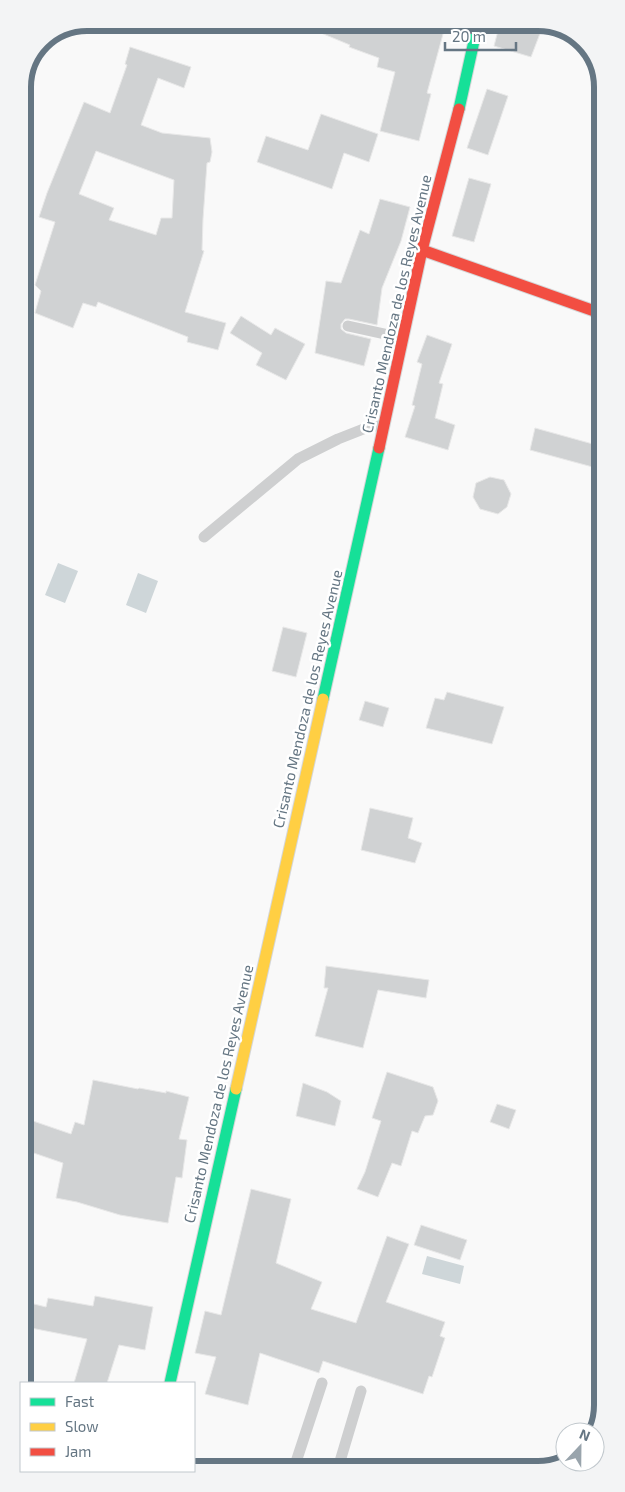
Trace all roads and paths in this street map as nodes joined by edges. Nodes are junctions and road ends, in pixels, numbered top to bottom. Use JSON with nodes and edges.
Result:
{"nodes":[{"id":1,"x":476,"y":31,"type":"edge"},
{"id":2,"x":422,"y":250,"type":"junction"},
{"id":3,"x":594,"y":311,"type":"edge"},
{"id":4,"x":348,"y":326,"type":"dead end"},
{"id":5,"x":403,"y":338,"type":"junction"},
{"id":6,"x":384,"y":426,"type":"junction"},
{"id":7,"x":204,"y":537,"type":"dead end"},
{"id":8,"x":170,"y":1382,"type":"edge"},
{"id":9,"x":322,"y":1384,"type":"dead end"},
{"id":10,"x":361,"y":1391,"type":"dead end"},
{"id":11,"x":296,"y":1461,"type":"edge"},
{"id":12,"x":340,"y":1461,"type":"edge"}],
"edges":[{"from":1,"to":2,"type":"main road","name":"Crisanto Mendoza de los Reyes Avenue"},
{"from":2,"to":3,"type":"main road"},
{"from":2,"to":5,"type":"main road","name":"Crisanto Mendoza de los Reyes Avenue"},
{"from":4,"to":5,"type":"lane"},
{"from":5,"to":6,"type":"main road","name":"Crisanto Mendoza de los Reyes Avenue"},
{"from":6,"to":7,"type":"lane"},
{"from":6,"to":8,"type":"main road","name":"Crisanto Mendoza de los Reyes Avenue"},
{"from":9,"to":11,"type":"lane"},
{"from":10,"to":12,"type":"lane"}]}
